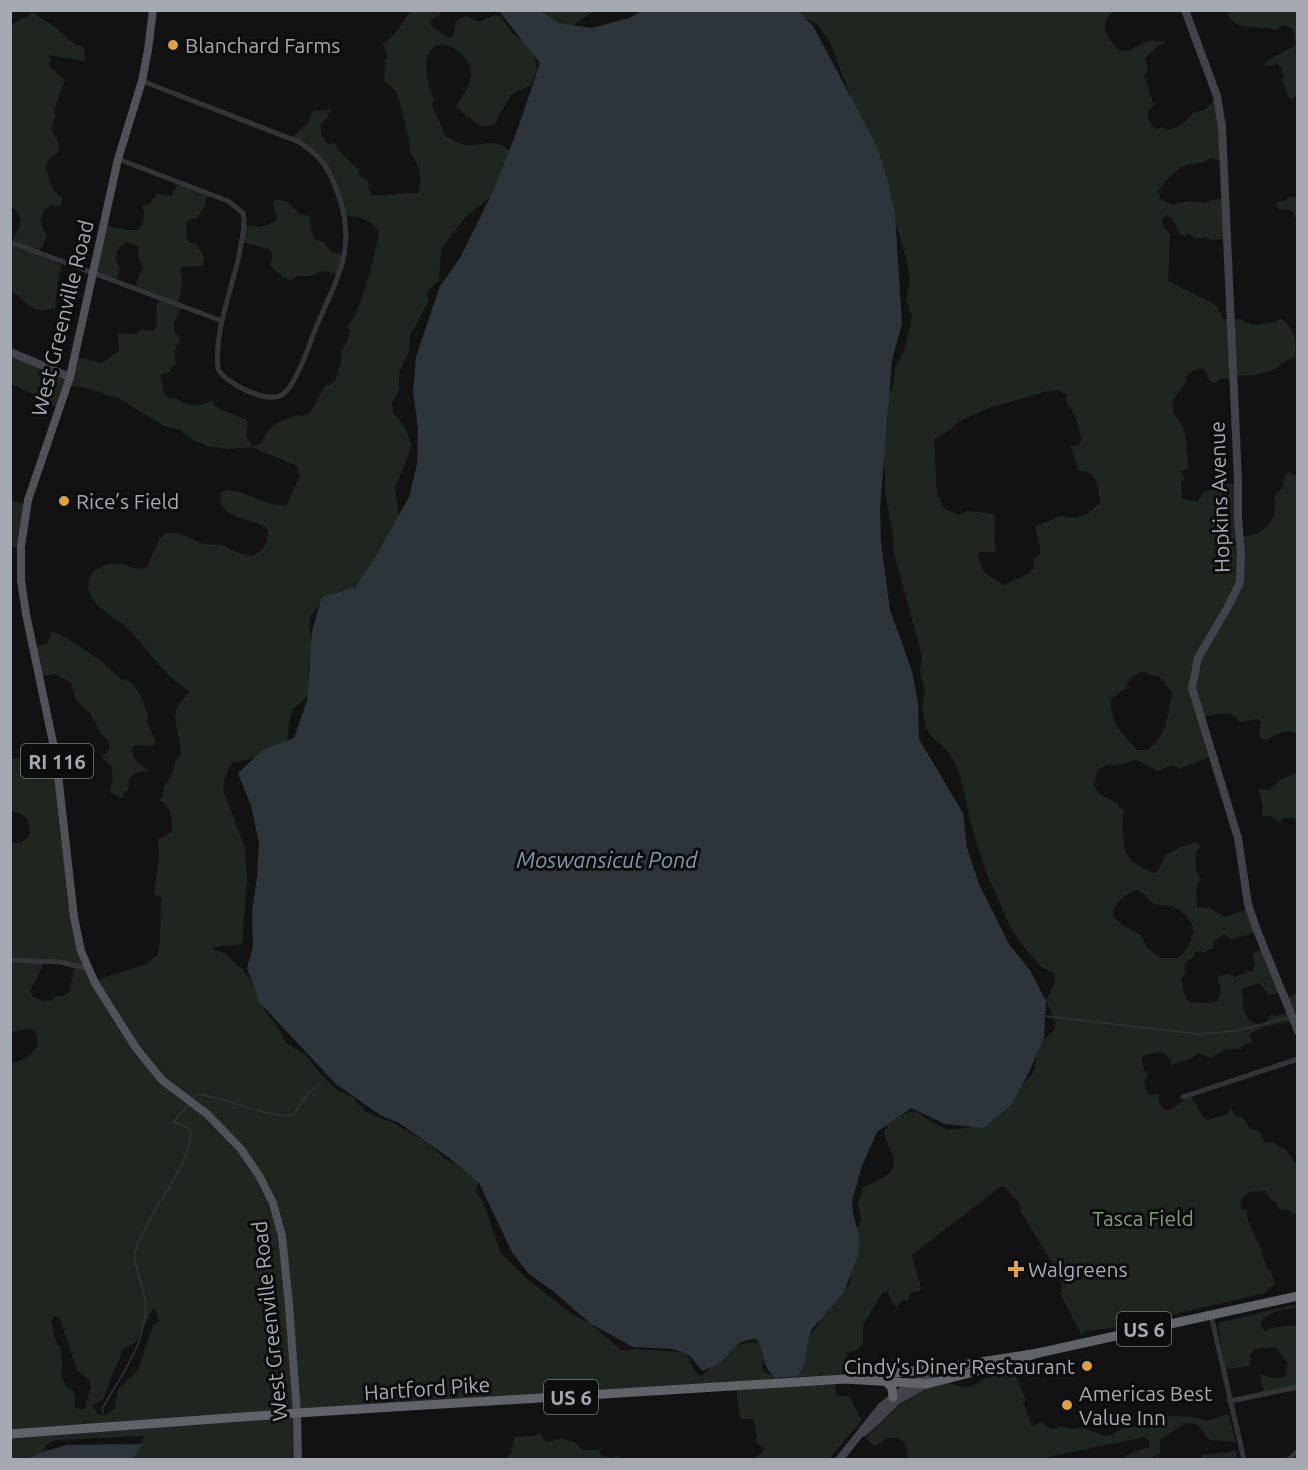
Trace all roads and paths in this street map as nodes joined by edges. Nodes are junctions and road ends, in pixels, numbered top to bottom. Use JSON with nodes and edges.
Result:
{"nodes":[{"id":1,"x":153,"y":10,"type":"edge"},
{"id":2,"x":1185,"y":10,"type":"edge"},
{"id":3,"x":142,"y":81,"type":"junction"},
{"id":4,"x":118,"y":159,"type":"junction"},
{"id":5,"x":10,"y":242,"type":"edge"},
{"id":6,"x":92,"y":273,"type":"junction"},
{"id":7,"x":222,"y":321,"type":"junction"},
{"id":8,"x":10,"y":352,"type":"edge"},
{"id":9,"x":70,"y":376,"type":"junction"},
{"id":10,"x":10,"y":960,"type":"edge"},
{"id":11,"x":88,"y":969,"type":"junction"},
{"id":12,"x":1298,"y":1031,"type":"edge"},
{"id":13,"x":1298,"y":1059,"type":"edge"},
{"id":14,"x":1183,"y":1097,"type":"dead end"},
{"id":15,"x":1298,"y":1296,"type":"edge"},
{"id":16,"x":1211,"y":1315,"type":"junction"},
{"id":17,"x":1038,"y":1353,"type":"junction"},
{"id":18,"x":943,"y":1368,"type":"junction"},
{"id":19,"x":845,"y":1379,"type":"junction"},
{"id":20,"x":885,"y":1380,"type":"junction"},
{"id":21,"x":914,"y":1383,"type":"junction"},
{"id":22,"x":927,"y":1384,"type":"junction"},
{"id":23,"x":1298,"y":1387,"type":"edge"},
{"id":24,"x":893,"y":1397,"type":"junction"},
{"id":25,"x":1230,"y":1401,"type":"junction"},
{"id":26,"x":297,"y":1413,"type":"junction"},
{"id":27,"x":10,"y":1434,"type":"edge"},
{"id":28,"x":859,"y":1435,"type":"junction"},
{"id":29,"x":1298,"y":1450,"type":"edge"},
{"id":30,"x":298,"y":1460,"type":"edge"},
{"id":31,"x":839,"y":1460,"type":"edge"},
{"id":32,"x":1244,"y":1460,"type":"edge"},
{"id":33,"x":1288,"y":1460,"type":"edge"}],
"edges":[{"from":1,"to":3,"type":"main road","name":"West Greenville Road","number":"RI 116"},
{"from":2,"to":12,"type":"street","name":"Hopkins Avenue"},
{"from":3,"to":4,"type":"main road","name":"West Greenville Road","number":"RI 116"},
{"from":3,"to":7,"type":"street"},
{"from":4,"to":6,"type":"main road","name":"West Greenville Road","number":"RI 116"},
{"from":4,"to":7,"type":"street"},
{"from":5,"to":6,"type":"street"},
{"from":6,"to":7,"type":"street"},
{"from":6,"to":9,"type":"main road","name":"West Greenville Road","number":"RI 116"},
{"from":8,"to":9,"type":"street"},
{"from":9,"to":11,"type":"main road","name":"West Greenville Road","number":"RI 116"},
{"from":10,"to":11,"type":"street"},
{"from":11,"to":26,"type":"main road","name":"West Greenville Road","number":"RI 116"},
{"from":13,"to":14,"type":"street"},
{"from":15,"to":16,"type":"highway","number":"US 6"},
{"from":16,"to":17,"type":"highway","name":"Hartford Pike","number":"US 6"},
{"from":16,"to":25,"type":"street"},
{"from":17,"to":18,"type":"highway","name":"Hartford Pike","number":"US 6"},
{"from":17,"to":22,"type":"highway","name":"Hartford Pike","number":"US 6"},
{"from":18,"to":19,"type":"highway","name":"Hartford Pike","number":"US 6"},
{"from":18,"to":21,"type":"street"},
{"from":19,"to":20,"type":"highway","name":"Hartford Pike","number":"US 6"},
{"from":19,"to":26,"type":"highway","name":"Hartford Pike","number":"US 6"},
{"from":20,"to":21,"type":"highway","name":"Hartford Pike","number":"US 6"},
{"from":20,"to":24,"type":"highway"},
{"from":21,"to":22,"type":"highway","name":"Hartford Pike","number":"US 6"},
{"from":21,"to":24,"type":"street"},
{"from":22,"to":28,"type":"street"},
{"from":23,"to":25,"type":"street"},
{"from":24,"to":28,"type":"street"},
{"from":25,"to":32,"type":"street"},
{"from":26,"to":27,"type":"highway","name":"Hartford Pike","number":"US 6"},
{"from":26,"to":30,"type":"main road","name":"West Greenville Road","number":"RI 116"},
{"from":28,"to":31,"type":"street"},
{"from":29,"to":33,"type":"street"}]}
